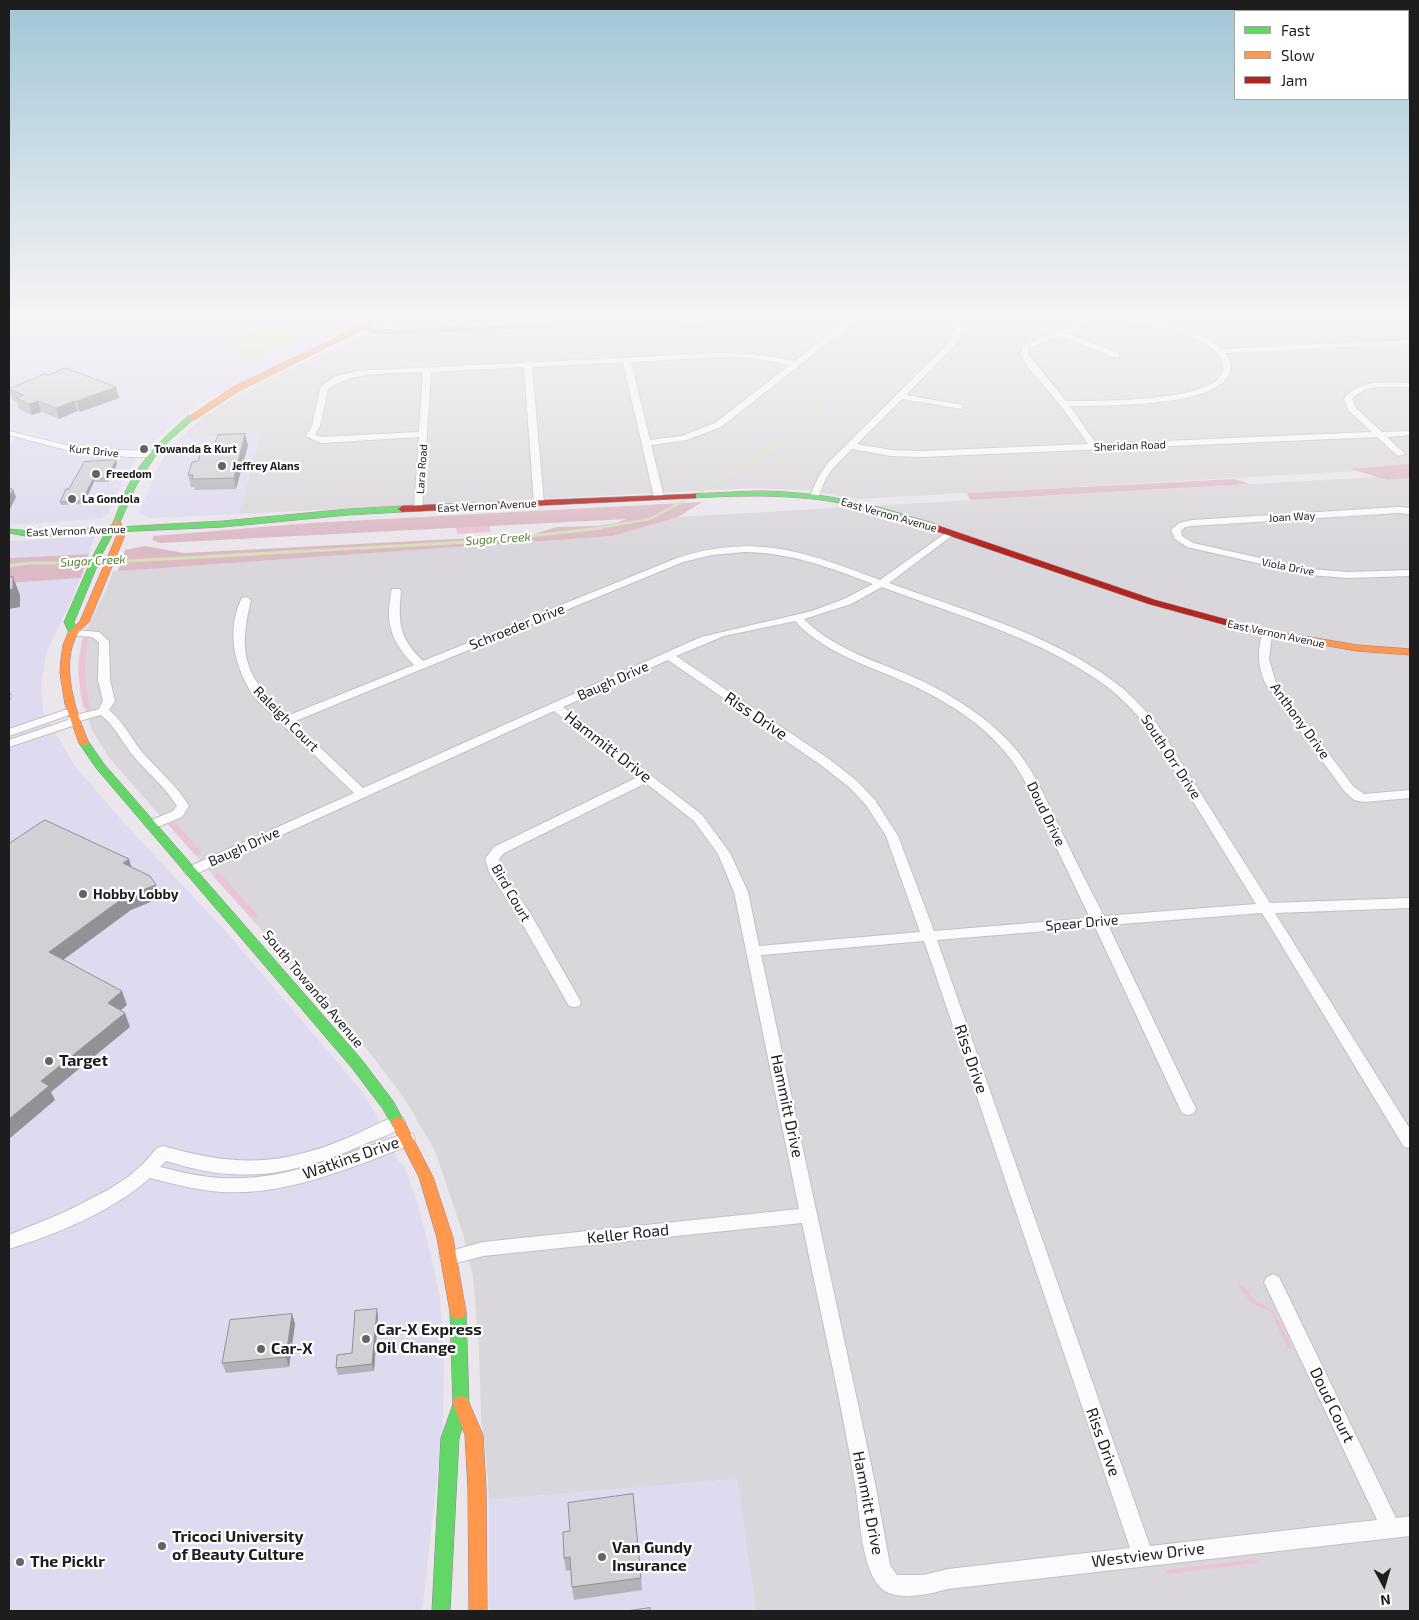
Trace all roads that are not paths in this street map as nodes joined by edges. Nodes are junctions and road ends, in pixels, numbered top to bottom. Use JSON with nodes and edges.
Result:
{"nodes":[{"id":1,"x":226,"y":395,"type":"edge"},
{"id":2,"x":322,"y":395,"type":"edge"},
{"id":3,"x":426,"y":395,"type":"edge"},
{"id":4,"x":530,"y":395,"type":"edge"},
{"id":5,"x":634,"y":395,"type":"edge"},
{"id":6,"x":757,"y":395,"type":"edge"},
{"id":7,"x":1056,"y":395,"type":"edge"},
{"id":8,"x":1184,"y":395,"type":"edge"},
{"id":9,"x":1351,"y":395,"type":"edge"},
{"id":10,"x":901,"y":396,"type":"joint"},
{"id":11,"x":1064,"y":404,"type":"junction"},
{"id":12,"x":959,"y":408,"type":"dead end"},
{"id":13,"x":9,"y":433,"type":"edge"},
{"id":14,"x":1410,"y":433,"type":"edge"},
{"id":15,"x":424,"y":434,"type":"junction"},
{"id":16,"x":1380,"y":434,"type":"junction"},
{"id":17,"x":645,"y":443,"type":"junction"},
{"id":18,"x":851,"y":446,"type":"junction"},
{"id":19,"x":1094,"y":448,"type":"junction"},
{"id":20,"x":152,"y":454,"type":"junction"},
{"id":21,"x":1401,"y":454,"type":"dead end"},
{"id":22,"x":815,"y":496,"type":"junction"},
{"id":23,"x":660,"y":497,"type":"junction"},
{"id":24,"x":539,"y":503,"type":"junction"},
{"id":25,"x":419,"y":509,"type":"junction"},
{"id":26,"x":1410,"y":511,"type":"edge"},
{"id":27,"x":116,"y":528,"type":"junction"},
{"id":28,"x":1176,"y":530,"type":"joint"},
{"id":29,"x":9,"y":531,"type":"edge"},
{"id":30,"x":950,"y":533,"type":"junction"},
{"id":31,"x":752,"y":548,"type":"joint"},
{"id":32,"x":1410,"y":573,"type":"edge"},
{"id":33,"x":882,"y":583,"type":"junction"},
{"id":34,"x":396,"y":591,"type":"dead end"},
{"id":35,"x":246,"y":600,"type":"dead end"},
{"id":36,"x":797,"y":617,"type":"junction"},
{"id":37,"x":73,"y":633,"type":"junction"},
{"id":38,"x":1267,"y":635,"type":"junction"},
{"id":39,"x":1409,"y":654,"type":"edge"},
{"id":40,"x":669,"y":656,"type":"junction"},
{"id":41,"x":422,"y":666,"type":"junction"},
{"id":42,"x":556,"y":707,"type":"junction"},
{"id":43,"x":103,"y":711,"type":"junction"},
{"id":44,"x":72,"y":717,"type":"junction"},
{"id":45,"x":286,"y":721,"type":"junction"},
{"id":46,"x":9,"y":733,"type":"edge"},
{"id":47,"x":9,"y":744,"type":"edge"},
{"id":48,"x":648,"y":778,"type":"junction"},
{"id":49,"x":362,"y":794,"type":"junction"},
{"id":50,"x":1410,"y":794,"type":"edge"},
{"id":51,"x":151,"y":825,"type":"junction"},
{"id":52,"x":191,"y":871,"type":"junction"},
{"id":53,"x":1410,"y":903,"type":"edge"},
{"id":54,"x":1265,"y":908,"type":"junction"},
{"id":55,"x":1099,"y":922,"type":"junction"},
{"id":56,"x":929,"y":936,"type":"junction"},
{"id":57,"x":754,"y":951,"type":"junction"},
{"id":58,"x":574,"y":1002,"type":"dead end"},
{"id":59,"x":1188,"y":1109,"type":"dead end"},
{"id":60,"x":397,"y":1122,"type":"junction"},
{"id":61,"x":407,"y":1139,"type":"junction"},
{"id":62,"x":1410,"y":1142,"type":"edge"},
{"id":63,"x":147,"y":1171,"type":"junction"},
{"id":64,"x":809,"y":1215,"type":"junction"},
{"id":65,"x":9,"y":1242,"type":"edge"},
{"id":66,"x":449,"y":1258,"type":"junction"},
{"id":67,"x":1273,"y":1282,"type":"dead end"},
{"id":68,"x":461,"y":1404,"type":"junction"},
{"id":69,"x":1400,"y":1527,"type":"edge"},
{"id":70,"x":1143,"y":1555,"type":"junction"},
{"id":71,"x":887,"y":1580,"type":"joint"},
{"id":72,"x":441,"y":1611,"type":"edge"},
{"id":73,"x":478,"y":1611,"type":"edge"}],
"edges":[{"from":1,"to":20,"type":"main road"},
{"from":2,"to":15,"type":"street"},
{"from":3,"to":15,"type":"street","name":"Lara Road"},
{"from":4,"to":24,"type":"street"},
{"from":5,"to":17,"type":"street"},
{"from":6,"to":17,"type":"street"},
{"from":7,"to":11,"type":"street"},
{"from":8,"to":11,"type":"street"},
{"from":9,"to":16,"type":"street"},
{"from":10,"to":12,"type":"street"},
{"from":10,"to":18,"type":"street"},
{"from":11,"to":19,"type":"street"},
{"from":13,"to":20,"type":"street","name":"Kurt Drive"},
{"from":14,"to":16,"type":"street","name":"Sheridan Road"},
{"from":15,"to":25,"type":"street","name":"Lara Road"},
{"from":16,"to":19,"type":"street","name":"Sheridan Road"},
{"from":16,"to":21,"type":"street"},
{"from":17,"to":23,"type":"street"},
{"from":18,"to":19,"type":"street","name":"Sheridan Road"},
{"from":18,"to":22,"type":"street"},
{"from":20,"to":27,"type":"main road"},
{"from":22,"to":23,"type":"main road","name":"East Vernon Avenue"},
{"from":22,"to":30,"type":"main road","name":"East Vernon Avenue"},
{"from":23,"to":24,"type":"main road","name":"East Vernon Avenue"},
{"from":24,"to":25,"type":"main road","name":"East Vernon Avenue"},
{"from":25,"to":27,"type":"main road","name":"East Vernon Avenue"},
{"from":26,"to":28,"type":"street","name":"Joan Way"},
{"from":27,"to":29,"type":"main road","name":"East Vernon Avenue"},
{"from":27,"to":37,"type":"main road","name":"South Towanda Avenue"},
{"from":27,"to":37,"type":"main road","name":"South Towanda Avenue"},
{"from":28,"to":32,"type":"street","name":"Viola Drive"},
{"from":30,"to":33,"type":"street","name":"Baugh Drive"},
{"from":30,"to":38,"type":"main road","name":"East Vernon Avenue"},
{"from":31,"to":33,"type":"street","name":"South Orr Drive"},
{"from":31,"to":41,"type":"street","name":"Schroeder Drive"},
{"from":33,"to":36,"type":"street","name":"Baugh Drive"},
{"from":33,"to":54,"type":"street","name":"South Orr Drive"},
{"from":34,"to":41,"type":"street"},
{"from":35,"to":45,"type":"street","name":"Raleigh Court"},
{"from":36,"to":40,"type":"street","name":"Baugh Drive"},
{"from":36,"to":55,"type":"street","name":"Doud Drive"},
{"from":37,"to":43,"type":"street"},
{"from":37,"to":44,"type":"main road","name":"South Towanda Avenue"},
{"from":38,"to":39,"type":"main road","name":"East Vernon Avenue"},
{"from":38,"to":50,"type":"street","name":"Anthony Drive"},
{"from":40,"to":42,"type":"street","name":"Baugh Drive"},
{"from":40,"to":56,"type":"street","name":"Riss Drive"},
{"from":41,"to":45,"type":"street","name":"Schroeder Drive"},
{"from":42,"to":48,"type":"street","name":"Hammitt Drive"},
{"from":42,"to":49,"type":"street","name":"Baugh Drive"},
{"from":43,"to":44,"type":"street"},
{"from":43,"to":51,"type":"street"},
{"from":44,"to":46,"type":"street"},
{"from":44,"to":47,"type":"street"},
{"from":44,"to":51,"type":"main road","name":"South Towanda Avenue"},
{"from":45,"to":49,"type":"street","name":"Raleigh Court"},
{"from":48,"to":57,"type":"street","name":"Hammitt Drive"},
{"from":48,"to":58,"type":"street","name":"Bird Court"},
{"from":49,"to":52,"type":"street","name":"Baugh Drive"},
{"from":51,"to":52,"type":"main road","name":"South Towanda Avenue"},
{"from":52,"to":60,"type":"main road","name":"South Towanda Avenue"},
{"from":53,"to":54,"type":"street","name":"Spear Drive"},
{"from":54,"to":55,"type":"street","name":"Spear Drive"},
{"from":54,"to":62,"type":"street","name":"South Orr Drive"},
{"from":55,"to":56,"type":"street","name":"Spear Drive"},
{"from":55,"to":59,"type":"street","name":"Doud Drive"},
{"from":56,"to":57,"type":"street","name":"Spear Drive"},
{"from":56,"to":70,"type":"street","name":"Riss Drive"},
{"from":57,"to":64,"type":"street","name":"Hammitt Drive"},
{"from":60,"to":61,"type":"main road","name":"South Towanda Avenue"},
{"from":60,"to":63,"type":"street","name":"Watkins Drive"},
{"from":61,"to":63,"type":"street","name":"Watkins Drive"},
{"from":61,"to":66,"type":"main road","name":"South Towanda Avenue"},
{"from":63,"to":65,"type":"street"},
{"from":64,"to":66,"type":"street","name":"Keller Road"},
{"from":64,"to":71,"type":"street","name":"Hammitt Drive"},
{"from":66,"to":68,"type":"main road","name":"South Towanda Avenue"},
{"from":67,"to":69,"type":"street","name":"Doud Court"},
{"from":68,"to":72,"type":"main road","name":"South Towanda Avenue"},
{"from":68,"to":73,"type":"main road","name":"South Towanda Avenue"},
{"from":69,"to":70,"type":"street","name":"Westview Drive"},
{"from":70,"to":71,"type":"street","name":"Westview Drive"}]}
